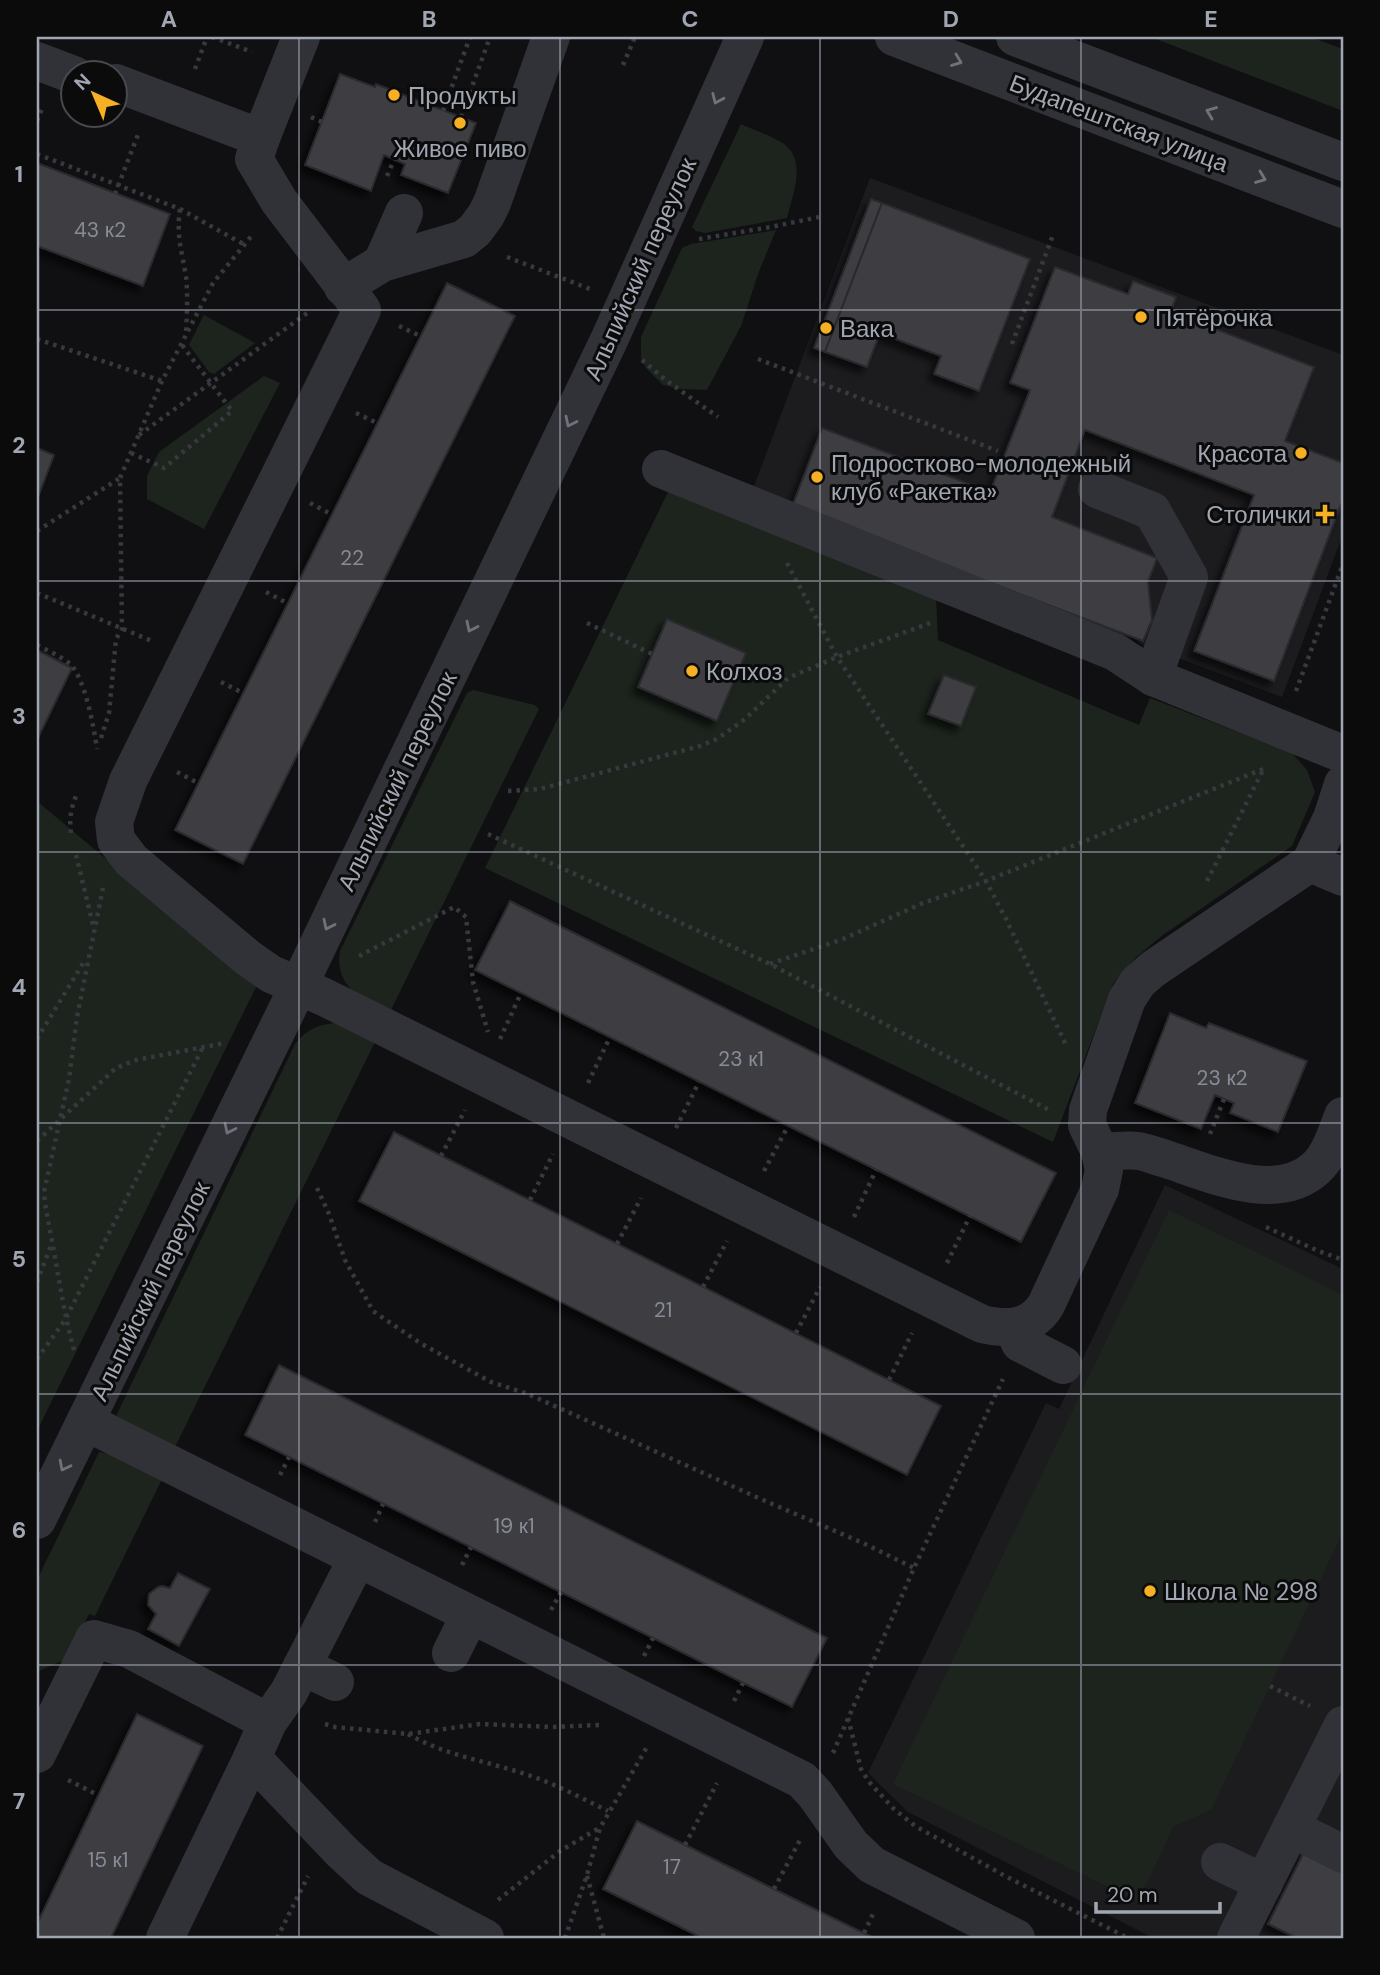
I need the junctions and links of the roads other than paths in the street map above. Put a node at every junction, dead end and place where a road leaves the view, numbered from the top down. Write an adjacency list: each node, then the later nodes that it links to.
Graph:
1 (301, 37): 10 (street)
2 (551, 37): 13 (street)
3 (745, 37): 21 (street, Альпийский переулок, one-way to 21)
4 (894, 37): 11 (street, Будапештская улица, one-way to 11)
5 (1015, 37): 9 (street, Будапештская улица, one-way to 5)
6 (37, 61): 7 (street)
7 (60, 70)
8 (130, 88): 10 (street)
9 (1343, 162)
10 (257, 166): 14 (street)
11 (1343, 209)
12 (404, 213): 13 (street)
13 (382, 263): 14 (street)
14 (343, 287): 21 (street)
15 (661, 470): 17 (street)
16 (1097, 489): 17 (street)
17 (1153, 677): 18 (street)
18 (1343, 754)
19 (1343, 784): 20 (street)
20 (1327, 870): 23 (street)
21 (299, 985): 24 (street); 26 (street, Альпийский переулок, one-way to 26)
22 (1343, 1116): 23 (street)
23 (1094, 1139): 24 (street)
24 (1016, 1335): 25 (street)
25 (1063, 1365)
26 (86, 1422): 27 (street, Альпийский переулок, one-way to 27); 28 (street)
27 (37, 1520)
28 (357, 1559): 29 (street); 31 (street)
29 (470, 1615): 30 (street); 41 (street)
30 (451, 1653)
31 (274, 1714): 33 (street); 34 (street)
32 (1343, 1725): 35 (street)
33 (37, 1754)
34 (252, 1758): 39 (street); 40 (street)
35 (1291, 1829): 36 (street); 38 (street)
36 (1343, 1854)
37 (1220, 1862): 38 (street)
38 (1264, 1883): 42 (street)
39 (474, 1933)
40 (165, 1938)
41 (1016, 1938)
42 (1236, 1938)

